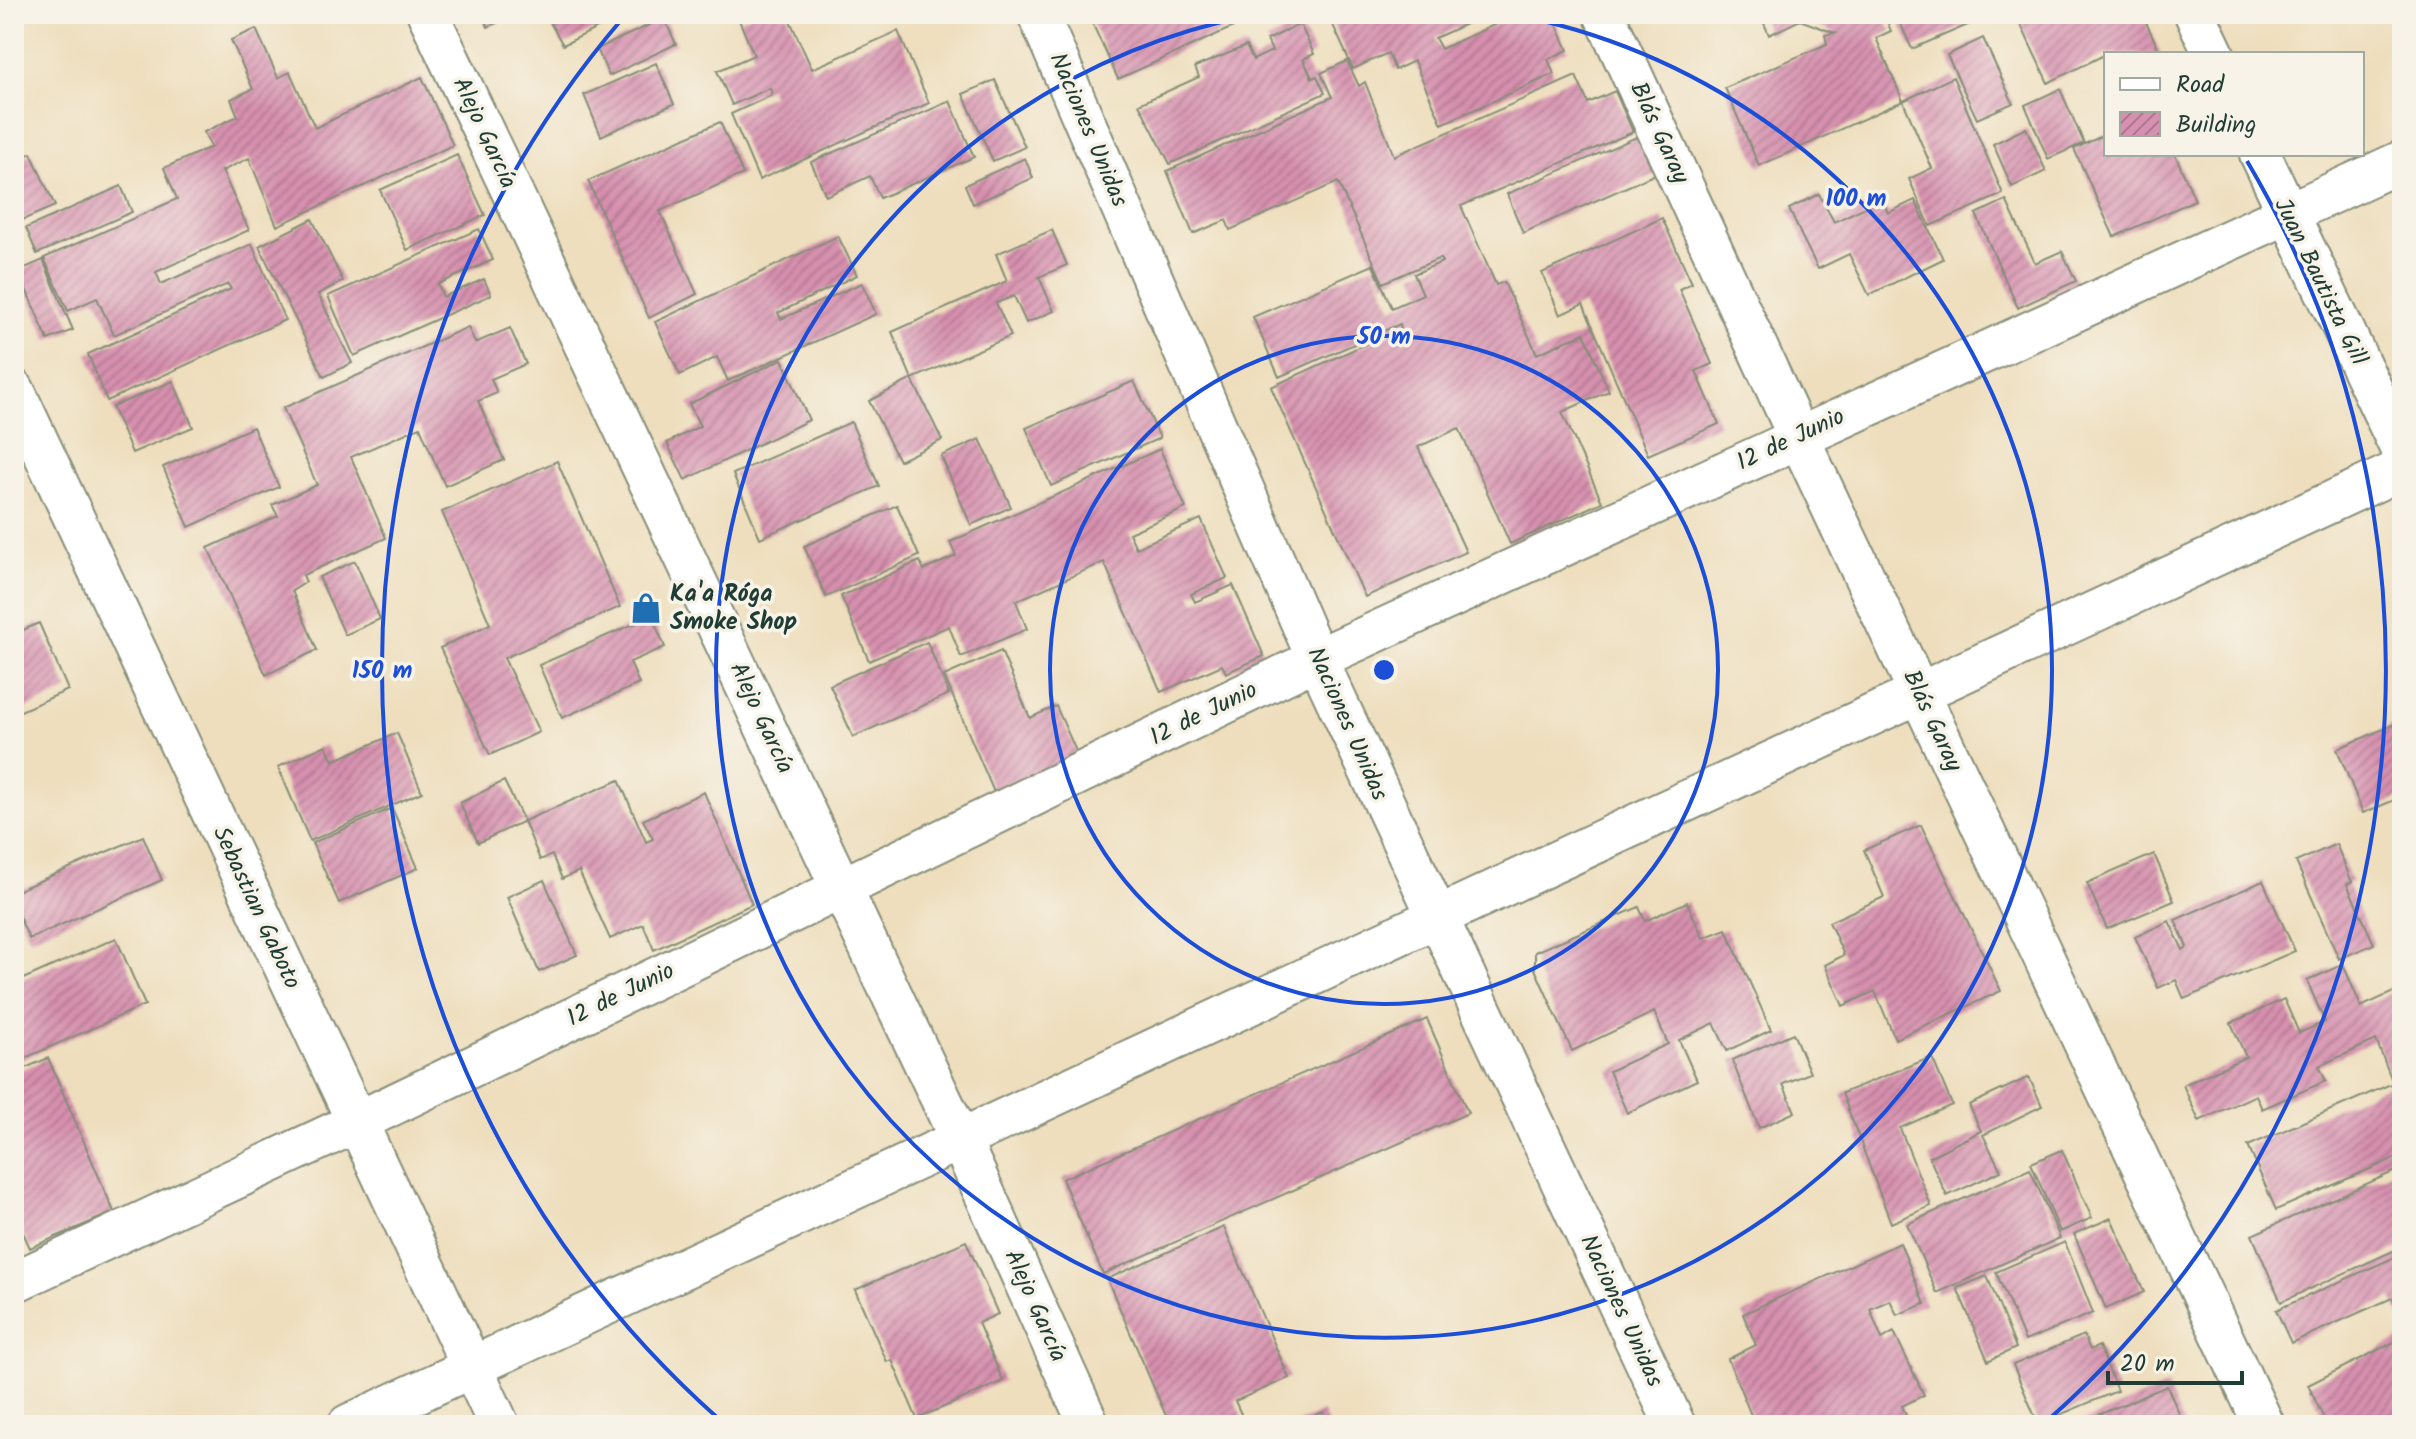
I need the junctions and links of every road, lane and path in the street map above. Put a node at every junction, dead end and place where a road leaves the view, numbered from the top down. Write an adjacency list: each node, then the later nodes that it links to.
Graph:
1 (428, 14): 15 (street, Alejo García)
2 (1038, 14): 13 (street, Naciones Unidas)
3 (1604, 14): 10 (street, Blás Garay)
4 (2195, 14): 5 (street)
5 (2213, 52)
6 (2261, 156): 8 (street, Juan Bautista Gill)
7 (2402, 161): 8 (street, 12 de Junio)
8 (2288, 215): 10 (street, 12 de Junio); 11 (street, Juan Bautista Gill)
9 (14, 390): 17 (street, Sebastian Gaboto)
10 (1798, 436): 13 (street, 12 de Junio); 14 (street, Blás Garay)
11 (2402, 452)
12 (2402, 469): 14 (street)
13 (1317, 659): 15 (street, 12 de Junio); 16 (street, Naciones Unidas)
14 (1920, 695): 16 (street); 25 (street, Blás Garay)
15 (842, 889): 17 (street, 12 de Junio); 18 (street, Alejo García)
16 (1436, 920): 18 (street); 24 (street, Naciones Unidas)
17 (357, 1122): 19 (street, 12 de Junio); 20 (street, Sebastian Gaboto)
18 (959, 1137): 20 (street); 23 (street, Alejo García)
19 (14, 1282)
20 (472, 1366): 21 (street); 22 (street, Sebastian Gaboto)
21 (348, 1425)
22 (499, 1425)
23 (1089, 1425)
24 (1675, 1425)
25 (2264, 1425)

